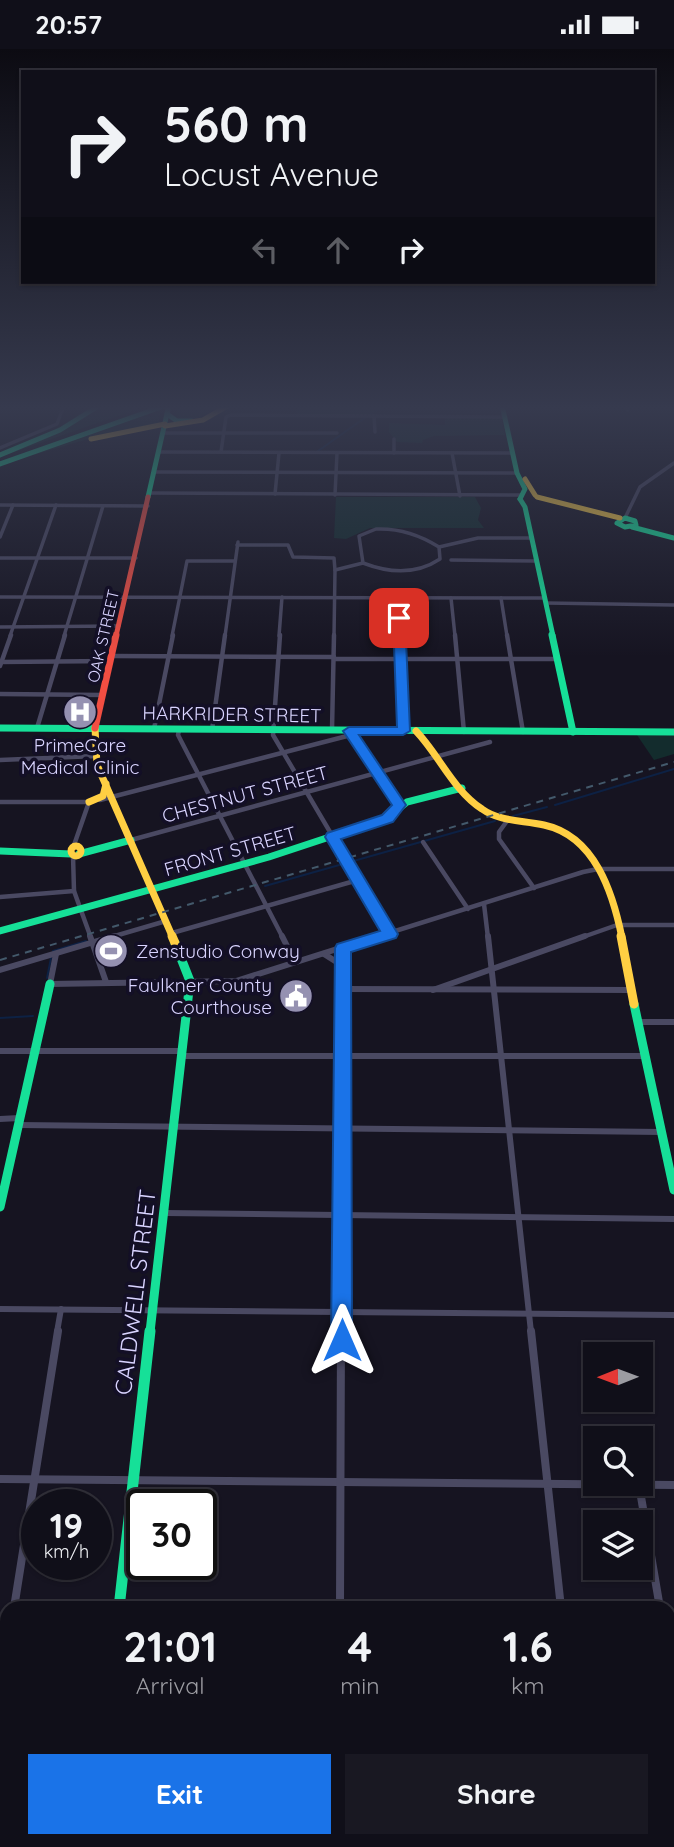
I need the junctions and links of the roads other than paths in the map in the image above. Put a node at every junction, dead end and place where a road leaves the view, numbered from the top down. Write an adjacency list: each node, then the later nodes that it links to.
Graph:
1 (152, 489): 9 (main road, OAK STREET)
2 (275, 489): 10 (street)
3 (335, 489): 11 (street)
4 (459, 489): 12 (street)
5 (525, 489): 13 (main road)
6 (529, 489): 13 (main road)
7 (532, 489): 14 (main road)
8 (639, 489): 20 (street)
9 (151, 493): 10 (street); 19 (main road, OAK STREET)
10 (275, 494): 11 (street)
11 (335, 495): 12 (street)
12 (460, 496): 13 (street)
13 (527, 499): 14 (main road); 20 (main road); 23 (main road)
14 (552, 501): 20 (main road)
15 (0, 505): 16 (street)
16 (13, 505): 17 (street); 21 (street)
17 (56, 506): 18 (street); 26 (street)
18 (103, 506): 19 (street); 27 (street)
19 (148, 506): 28 (main road, OAK STREET)
20 (628, 520): 22 (main road)
21 (0, 537)
22 (674, 537)
23 (532, 538): 24 (street); 31 (main road)
24 (439, 547): 32 (street); 32 (street)
25 (0, 558): 26 (street)
26 (38, 558): 27 (street); 37 (street)
27 (87, 558): 28 (street); 41 (street)
28 (136, 558): 42 (main road, OAK STREET)
29 (235, 561): 33 (street); 34 (street); 35 (street)
30 (451, 561): 31 (street)
31 (537, 561): 45 (main road)
32 (363, 563): 33 (street)
33 (335, 570): 39 (street)
34 (180, 596): 35 (street); 42 (street); 51 (street)
35 (230, 596): 38 (street); 52 (street)
36 (0, 597): 37 (street)
37 (24, 597): 41 (street); 48 (street)
38 (282, 597): 39 (street); 53 (street)
39 (335, 597): 40 (street); 54 (street)
40 (398, 597): 43 (street); 56 (street)
41 (76, 598): 42 (street); 49 (street)
42 (126, 598): 50 (main road, OAK STREET)
43 (451, 598): 44 (street); 58 (street)
44 (501, 598): 45 (street); 59 (street)
45 (545, 601): 46 (street); 57 (main road)
46 (674, 605)
47 (0, 627): 48 (street)
48 (13, 627): 49 (street); 61 (street)
49 (66, 627): 50 (street); 60 (street)
50 (120, 627): 55 (main road, OAK STREET)
51 (167, 656): 52 (street); 55 (street); 68 (street)
52 (222, 657): 53 (street); 70 (street)
53 (278, 657): 54 (street); 71 (street)
54 (334, 658): 56 (street); 72 (street)
55 (112, 659): 60 (street); 64 (main road, OAK STREET)
56 (401, 659): 58 (street); 73 (street)
57 (557, 659): 59 (street); 78 (main road)
58 (458, 660): 59 (street); 76 (street)
59 (512, 660): 77 (street)
60 (57, 661): 61 (street); 63 (street)
61 (1, 663)
62 (0, 694): 63 (street)
63 (47, 695): 64 (street); 66 (street)
64 (103, 695): 67 (main road, OAK STREET)
65 (0, 728): 66 (main road, HARKRIDER STREET)
66 (37, 728): 67 (main road, HARKRIDER STREET)
67 (95, 728): 68 (main road, HARKRIDER STREET); 84 (main road, OAK STREET)
68 (153, 729): 69 (main road, HARKRIDER STREET)
69 (178, 730): 70 (main road, HARKRIDER STREET); 87 (street)
70 (212, 730): 71 (main road, HARKRIDER STREET)
71 (272, 730): 72 (main road, HARKRIDER STREET); 83 (street)
72 (332, 731): 80 (main road, HARKRIDER STREET)
73 (403, 731): 74 (main road, HARKRIDER STREET); 80 (main road, HARKRIDER STREET)
74 (416, 731): 75 (main road, HARKRIDER STREET); 81 (main road)
75 (433, 731): 76 (main road, HARKRIDER STREET); 81 (main road)
76 (464, 732): 77 (main road, HARKRIDER STREET)
77 (523, 732): 78 (main road, HARKRIDER STREET)
78 (573, 732): 79 (main road, HARKRIDER STREET)
79 (674, 732)
80 (350, 733): 83 (street); 88 (street)
81 (424, 739): 85 (main road)
82 (490, 742): 85 (street, CHESTNUT STREET)
83 (283, 753): 87 (street); 91 (street)
84 (96, 756): 86 (street); 89 (main road, OAK STREET)
85 (439, 757): 88 (street, CHESTNUT STREET); 90 (main road)
86 (0, 760)
87 (198, 774): 92 (street); 96 (street)
88 (377, 774): 91 (street, CHESTNUT STREET); 95 (street)
89 (106, 784): 92 (main road, OAK STREET); 94 (main road)
90 (462, 788): 95 (main road, FRONT STREET); 97 (main road)
91 (306, 794): 96 (street, CHESTNUT STREET); 98 (street)
92 (113, 797): 94 (street); 99 (main road, OAK STREET)
93 (0, 802): 94 (street)
94 (89, 802): 102 (street)
95 (399, 805): 98 (main road, FRONT STREET)
96 (221, 817): 99 (street, CHESTNUT STREET); 104 (street)
97 (507, 821): 105 (main road); 108 (street)
98 (332, 837): 103 (street); 104 (main road, FRONT STREET)
99 (131, 840): 102 (main road, CHESTNUT STREET); 109 (main road, OAK STREET)
100 (423, 842): 115 (street)
101 (0, 851): 102 (main road, CHESTNUT STREET)
102 (76, 851): 110 (street)
103 (347, 862): 107 (street)
104 (245, 864): 109 (main road, FRONT STREET); 113 (street)
105 (598, 869): 106 (street); 108 (street); 117 (main road)
106 (674, 869)
107 (358, 880): 113 (street); 121 (street)
108 (534, 888): 112 (street)
109 (153, 889): 114 (main road, FRONT STREET); 116 (main road, OAK STREET)
110 (74, 891): 111 (street); 114 (street)
111 (0, 897)
112 (484, 904): 115 (street); 128 (street)
113 (268, 906): 120 (street); 126 (street)
114 (80, 908): 119 (main road, FRONT STREET); 122 (street)
115 (468, 909): 121 (street)
116 (166, 921): 120 (main road, OAK STREET); 122 (street)
117 (617, 925): 118 (street); 128 (street); 134 (main road)
118 (674, 925)
119 (0, 931)
120 (172, 933): 130 (main road, OAK STREET)
121 (390, 934): 123 (street)
122 (92, 942): 124 (street); 131 (street)
123 (343, 948): 125 (street); 127 (street)
124 (56, 954): 129 (street); 132 (street)
125 (324, 954): 126 (street); 127 (street)
126 (295, 962): 130 (street)
127 (343, 966): 133 (street)
128 (492, 967): 135 (street); 136 (street)
129 (0, 970)
130 (190, 981): 131 (street); 141 (main road, CALDWELL STREET)
131 (106, 982): 132 (street)
132 (50, 984): 140 (main road)
133 (342, 989): 135 (street); 142 (street)
134 (631, 990): 136 (street); 137 (main road)
135 (431, 991): 136 (street)
136 (495, 991): 143 (street)
137 (639, 1022): 138 (street); 144 (main road)
138 (674, 1022)
139 (0, 1051): 140 (street)
140 (35, 1051): 141 (street); 146 (main road)
141 (181, 1054): 142 (street); 147 (main road, CALDWELL STREET)
142 (342, 1056): 143 (street); 148 (street)
143 (501, 1056): 144 (street); 149 (street)
144 (646, 1056): 150 (main road)
145 (0, 1119): 146 (street)
146 (18, 1122): 147 (street); 153 (main road)
147 (174, 1125): 148 (street); 154 (main road, CALDWELL STREET)
148 (342, 1129): 149 (street); 155 (street)
149 (509, 1130): 150 (street); 156 (street)
150 (662, 1132): 151 (main road)
151 (671, 1159): 152 (main road)
152 (674, 1190)
153 (0, 1207)
154 (164, 1213): 155 (street); 160 (main road, CALDWELL STREET)
155 (342, 1216): 156 (street); 161 (street)
156 (519, 1217): 157 (street); 162 (street)
157 (674, 1219)
158 (61, 1308): 159 (street); 160 (street); 165 (street)
159 (0, 1309)
160 (152, 1310): 161 (street); 166 (main road, CALDWELL STREET)
161 (342, 1312): 162 (street); 167 (street)
162 (530, 1313): 163 (street); 168 (street)
163 (674, 1315)
164 (0, 1479): 165 (street)
165 (36, 1480): 166 (street); 173 (street)
166 (133, 1481): 167 (street); 174 (main road, CALDWELL STREET)
167 (341, 1482): 168 (street); 175 (street)
168 (547, 1485): 169 (street); 176 (street)
169 (583, 1485)
170 (653, 1485): 171 (street)
171 (674, 1485)
172 (641, 1496): 177 (street)
173 (15, 1601)
174 (120, 1601)
175 (340, 1601)
176 (560, 1601)
177 (659, 1601)

